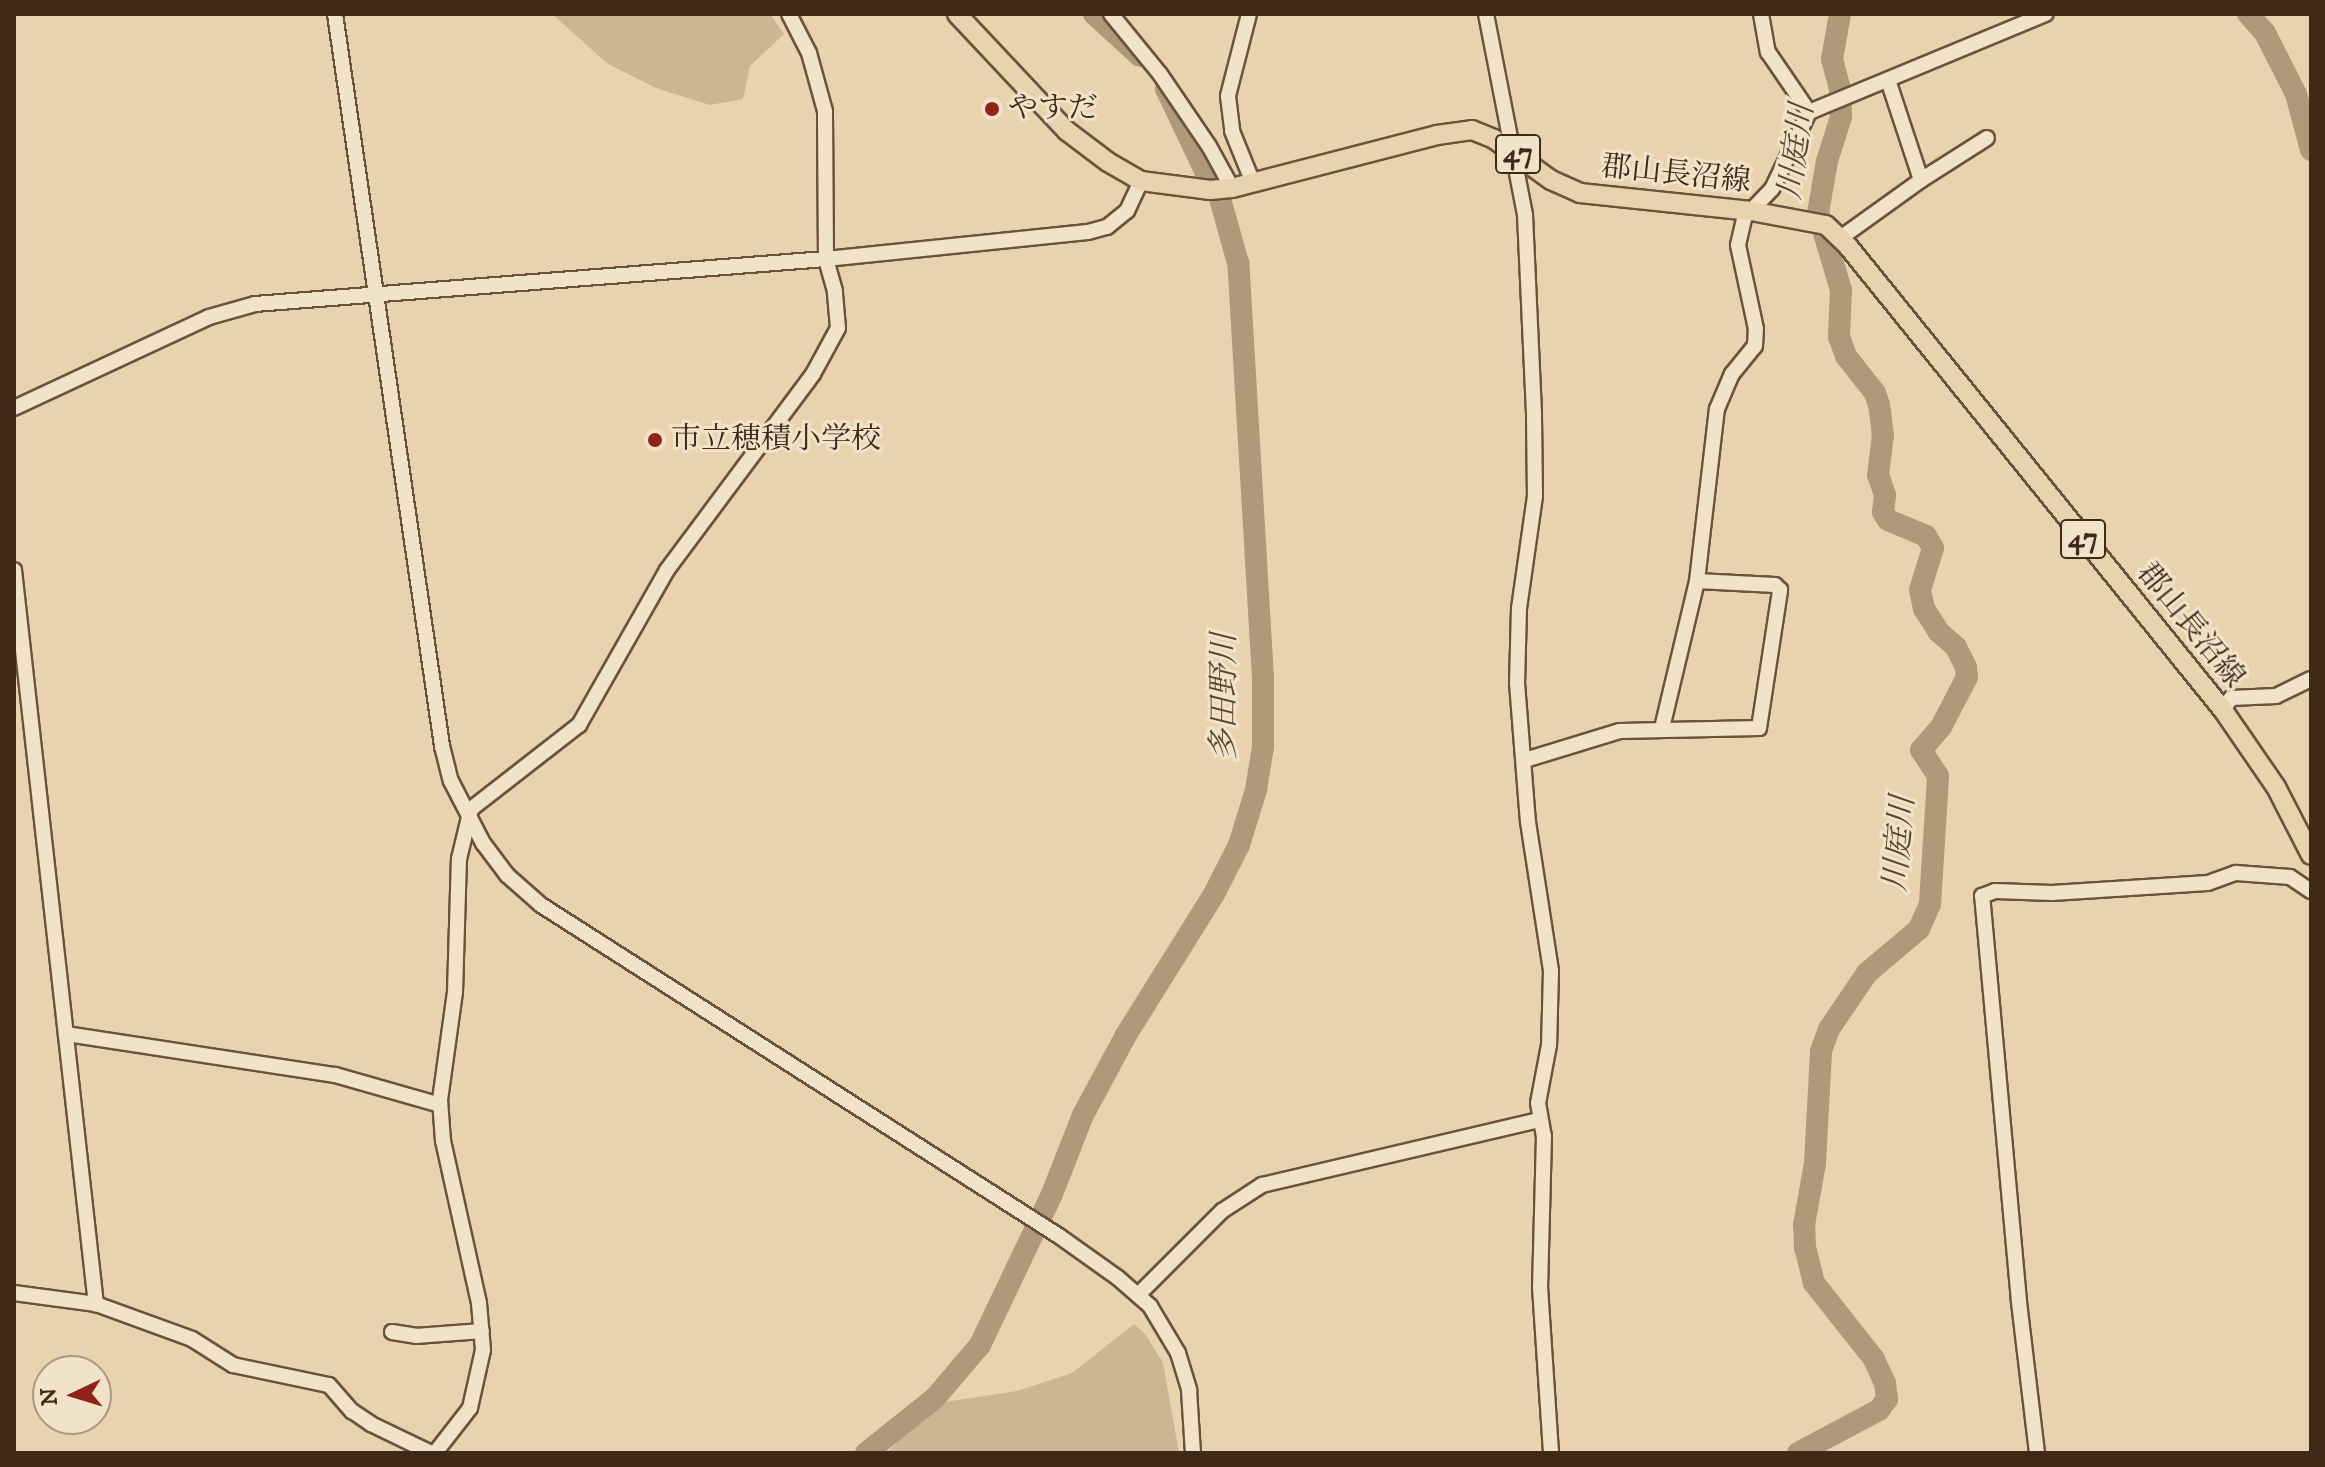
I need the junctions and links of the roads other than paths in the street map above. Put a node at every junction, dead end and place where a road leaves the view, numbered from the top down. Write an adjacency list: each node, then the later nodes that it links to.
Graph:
1 (335, 14): 20 (street)
2 (789, 14): 19 (street)
3 (957, 14): 14 (main road, 郡山長沼線 / 47)
4 (1111, 14): 16 (street)
5 (1249, 14): 15 (street)
6 (1486, 14): 12 (street)
7 (1761, 14): 10 (street)
8 (2046, 14): 9 (street)
9 (1888, 80): 10 (street); 13 (street)
10 (1815, 110): 17 (street)
11 (1987, 138): 13 (street)
12 (1514, 151): 15 (main road, 郡山長沼線 / 47); 17 (main road, 郡山長沼線 / 47); 27 (street)
13 (1921, 180): 18 (street)
14 (1141, 181): 16 (main road, 郡山長沼線 / 47); 19 (street)
15 (1253, 183): 16 (main road, 郡山長沼線 / 47)
16 (1232, 188)
17 (1751, 211): 18 (main road, 郡山長沼線 / 47); 23 (street)
18 (1837, 238): 25 (main road, 郡山長沼線 / 47)
19 (826, 259): 20 (street); 28 (street)
20 (375, 294): 21 (street); 28 (street)
21 (14, 408)
22 (14, 570): 31 (street)
23 (1697, 581): 26 (street); 26 (street)
24 (2311, 679): 25 (street)
25 (2223, 710): 29 (main road, 郡山長沼線 / 47)
26 (1662, 728): 27 (street)
27 (1525, 760): 33 (street)
28 (469, 818): 32 (street); 35 (street)
29 (2311, 855)
30 (2311, 891): 42 (street)
31 (66, 1034): 32 (street); 36 (street)
32 (440, 1105): 37 (street)
33 (1540, 1120): 35 (street); 41 (street)
34 (14, 1293): 36 (street)
35 (1138, 1295): 40 (street)
36 (96, 1304): 39 (street)
37 (482, 1331): 38 (street); 39 (street)
38 (392, 1332)
39 (433, 1453)
40 (1193, 1453)
41 (1551, 1453)
42 (2037, 1453)

